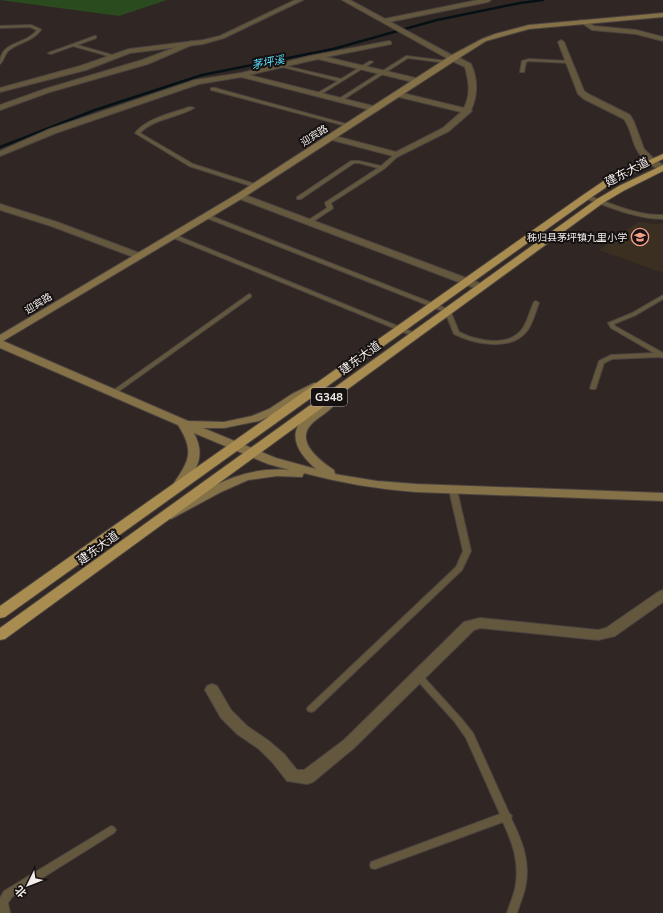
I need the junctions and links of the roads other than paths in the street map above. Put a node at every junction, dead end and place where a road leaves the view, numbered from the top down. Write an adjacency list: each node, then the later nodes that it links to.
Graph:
1 (300, 0): 11 (street)
2 (344, 0): 6 (street)
3 (488, 0): 6 (street)
4 (663, 15): 5 (main road, 迎宾路)
5 (582, 22): 9 (street); 19 (main road, 迎宾路)
6 (387, 23): 19 (street)
7 (0, 27): 15 (lane)
8 (95, 37): 13 (lane)
9 (663, 39)
10 (561, 42): 21 (street)
11 (192, 43): 17 (street); 35 (street)
12 (389, 43): 18 (street)
13 (73, 45): 16 (lane); 17 (lane)
14 (1, 48): 15 (lane)
15 (9, 48): 22 (lane)
16 (50, 53)
17 (111, 56): 31 (street)
18 (317, 57): 23 (street); 24 (street)
19 (450, 60): 26 (lane); 29 (main road, 迎宾路); 38 (street)
20 (372, 62): 24 (lane)
21 (569, 62): 25 (lane); 44 (street)
22 (0, 63)
23 (281, 66): 27 (street); 28 (lane)
24 (362, 68): 26 (street); 28 (lane)
25 (522, 71)
26 (382, 73): 29 (street); 34 (lane)
27 (241, 75): 33 (street); 41 (street)
28 (341, 80): 33 (lane)
29 (417, 81): 32 (main road, 迎宾路)
30 (213, 89): 39 (lane)
31 (0, 90)
32 (398, 94): 37 (main road, 迎宾路); 38 (street)
33 (318, 95): 34 (street)
34 (339, 100): 37 (street)
35 (0, 108)
36 (192, 108): 47 (lane)
37 (374, 109): 39 (main road, 迎宾路)
38 (468, 111): 42 (street)
39 (348, 126): 40 (main road, 迎宾路)
40 (331, 137): 42 (street); 47 (main road, 迎宾路)
41 (0, 154)
42 (397, 155): 45 (lane)
43 (663, 156): 44 (highway, 建东大道 / G348)
44 (650, 162): 46 (street); 49 (highway, 建东大道 / G348)
45 (382, 168): 50 (lane); 55 (lane)
46 (663, 168): 51 (highway, 建东大道 / G348)
47 (256, 186): 48 (main road, 迎宾路)
48 (240, 196): 53 (main road, 迎宾路); 55 (street)
49 (586, 197): 51 (lane); 58 (highway, 建东大道 / G348)
50 (299, 198)
51 (600, 201): 54 (lane); 59 (highway, 建东大道 / G348)
52 (2, 210): 57 (street)
53 (206, 216): 56 (main road, 迎宾路); 63 (lane)
54 (663, 217)
55 (309, 222): 58 (street)
56 (173, 236): 57 (main road, 迎宾路); 65 (lane)
57 (139, 256): 67 (main road, 迎宾路)
58 (466, 282): 59 (street); 63 (highway, 建东大道 / G348)
59 (481, 287): 64 (highway, 建东大道 / G348)
60 (249, 296): 73 (lane)
61 (663, 297): 69 (lane)
62 (536, 303): 64 (lane)
63 (434, 305): 64 (lane); 65 (highway, 建东大道 / G348)
64 (448, 311): 66 (highway, 建东大道 / G348)
65 (400, 329): 66 (lane); 70 (highway, 建东大道 / G348)
66 (415, 335): 71 (highway, 建东大道 / G348)
67 (0, 339)
68 (0, 344): 73 (main road)
69 (661, 355): 72 (lane)
70 (328, 380): 74 (main road); 75 (highway, 建东大道 / G348)
71 (344, 386): 76 (highway, 建东大道 / G348); 77 (main road)
72 (593, 388)
73 (113, 393): 74 (main road)
74 (181, 422): 75 (main road); 78 (main road)
75 (235, 446): 76 (main road); 78 (highway, 建东大道 / G348)
76 (252, 453): 77 (main road); 81 (highway, 建东大道 / G348)
77 (340, 478): 79 (main road); 81 (main road)
78 (177, 487): 83 (highway, 建东大道 / G348)
79 (453, 490): 80 (main road); 87 (lane)
80 (663, 497)
81 (151, 526): 84 (highway, 建东大道 / G348)
82 (663, 595): 85 (street)
83 (0, 613)
84 (0, 635)
85 (418, 676): 86 (street); 88 (lane)
86 (212, 690)
87 (311, 710)
88 (507, 816): 90 (lane); 92 (lane)
89 (111, 830): 91 (lane)
90 (375, 865)
91 (5, 913)
92 (512, 913)

